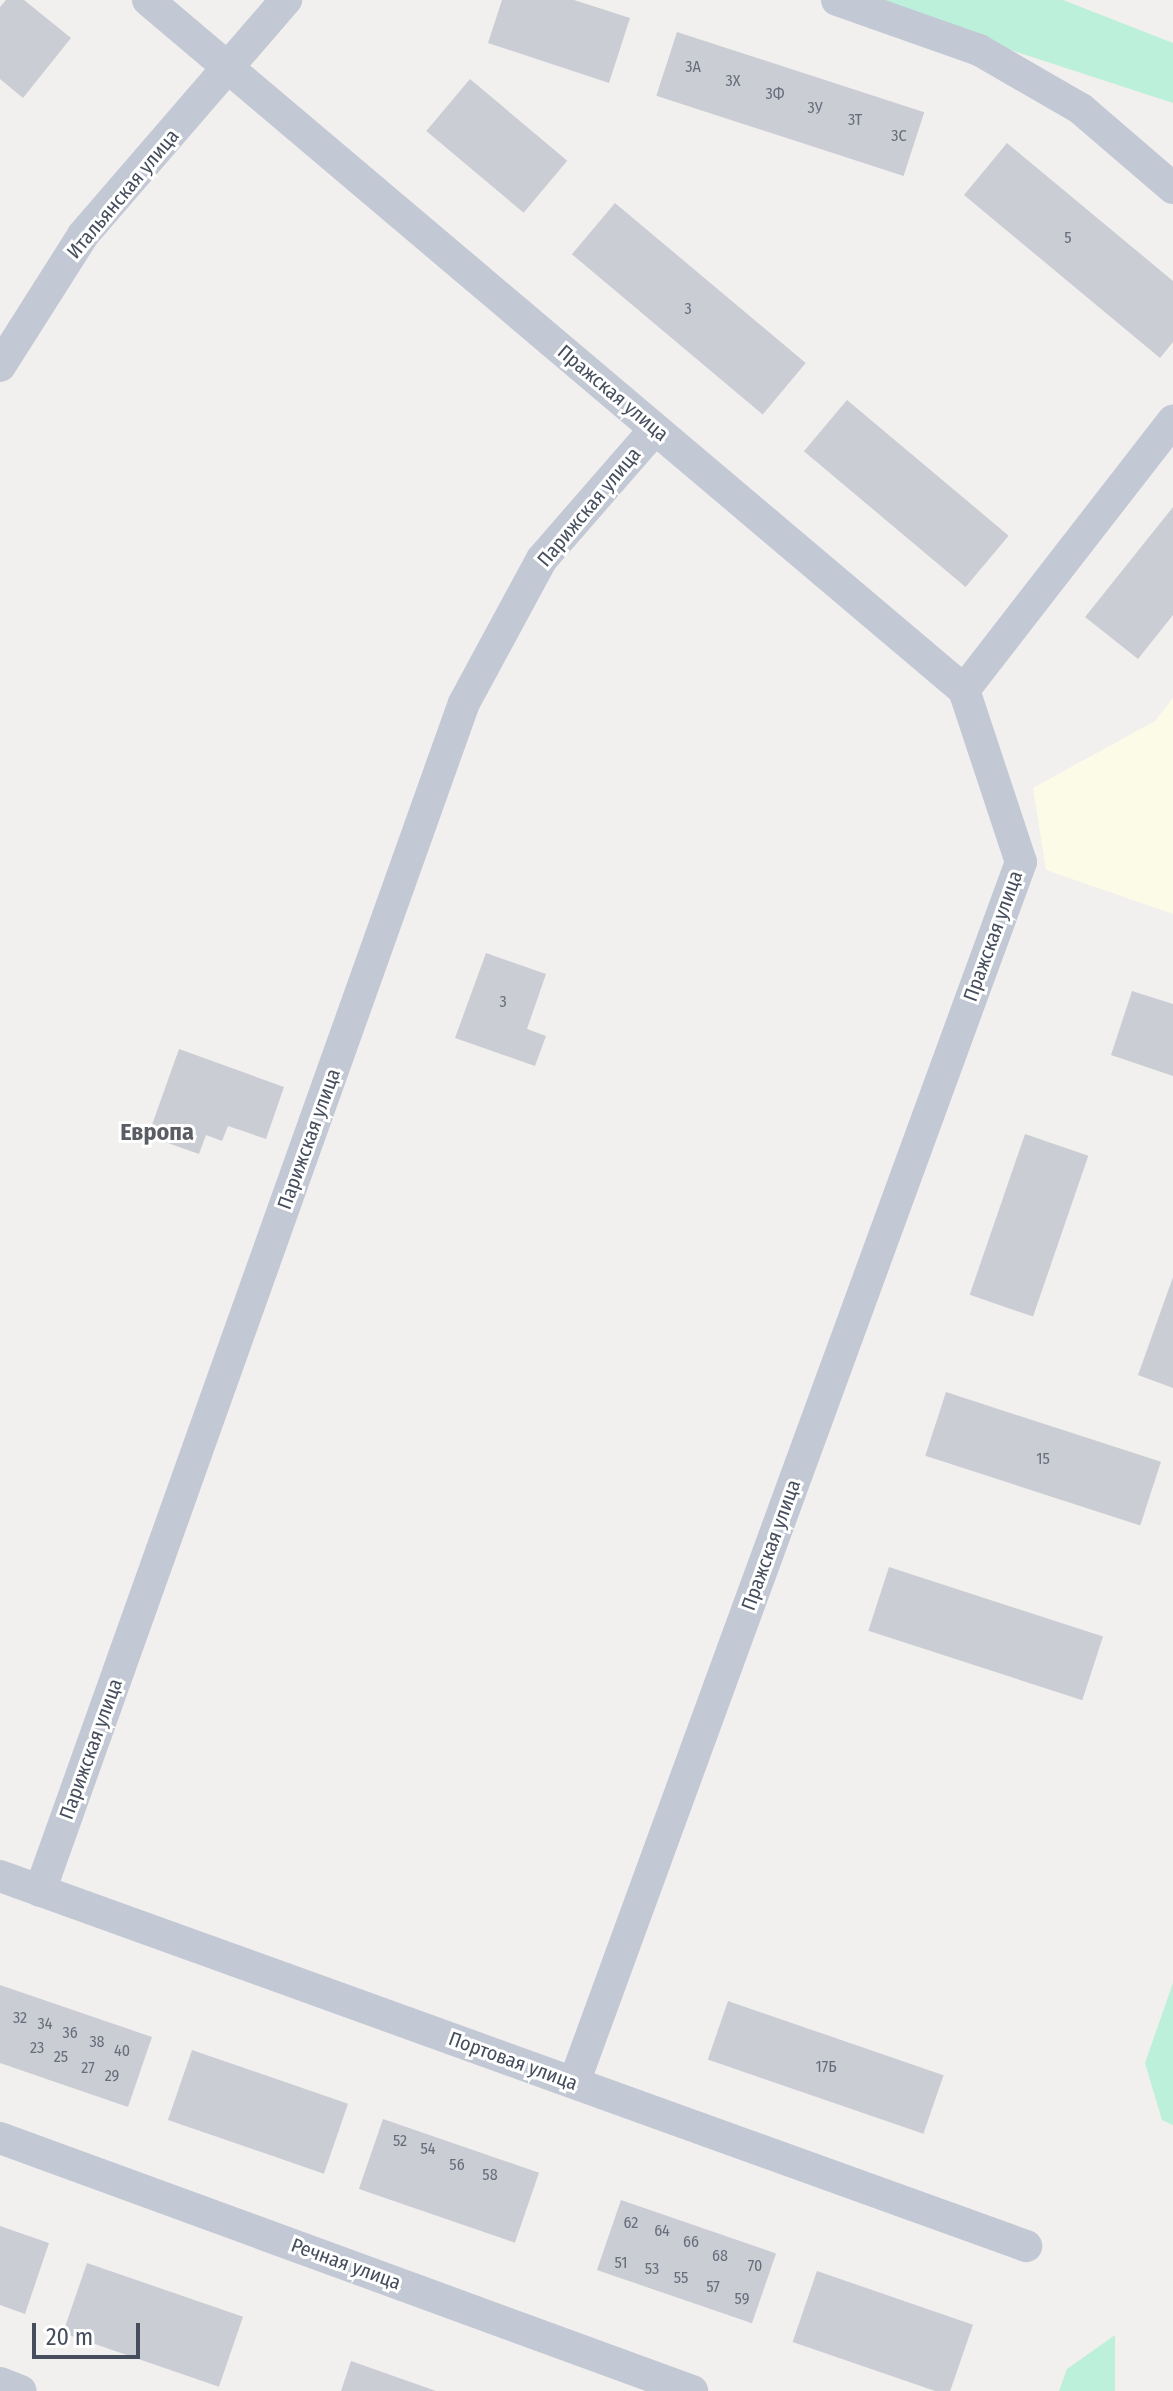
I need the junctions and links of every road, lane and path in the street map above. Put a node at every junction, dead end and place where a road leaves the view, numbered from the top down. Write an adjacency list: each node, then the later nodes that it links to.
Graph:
1 (148, 0): 4 (street, Пражская улица)
2 (286, 0): 4 (street)
3 (837, 0): 5 (street)
4 (230, 69): 6 (street, Итальянская улица); 8 (street, Пражская улица)
5 (1173, 188)
6 (0, 366)
7 (1173, 421): 9 (street)
8 (655, 429): 9 (street, Пражская улица); 11 (street, Парижская улица)
9 (964, 690): 12 (street, Пражская улица)
10 (0, 1876): 11 (street, Портовая улица)
11 (40, 1891): 12 (street, Портовая улица)
12 (574, 2083): 14 (street, Портовая улица)
13 (0, 2138): 17 (street, Речная улица)
14 (1026, 2246)
15 (0, 2383): 16 (street)
16 (21, 2391)
17 (692, 2391)

